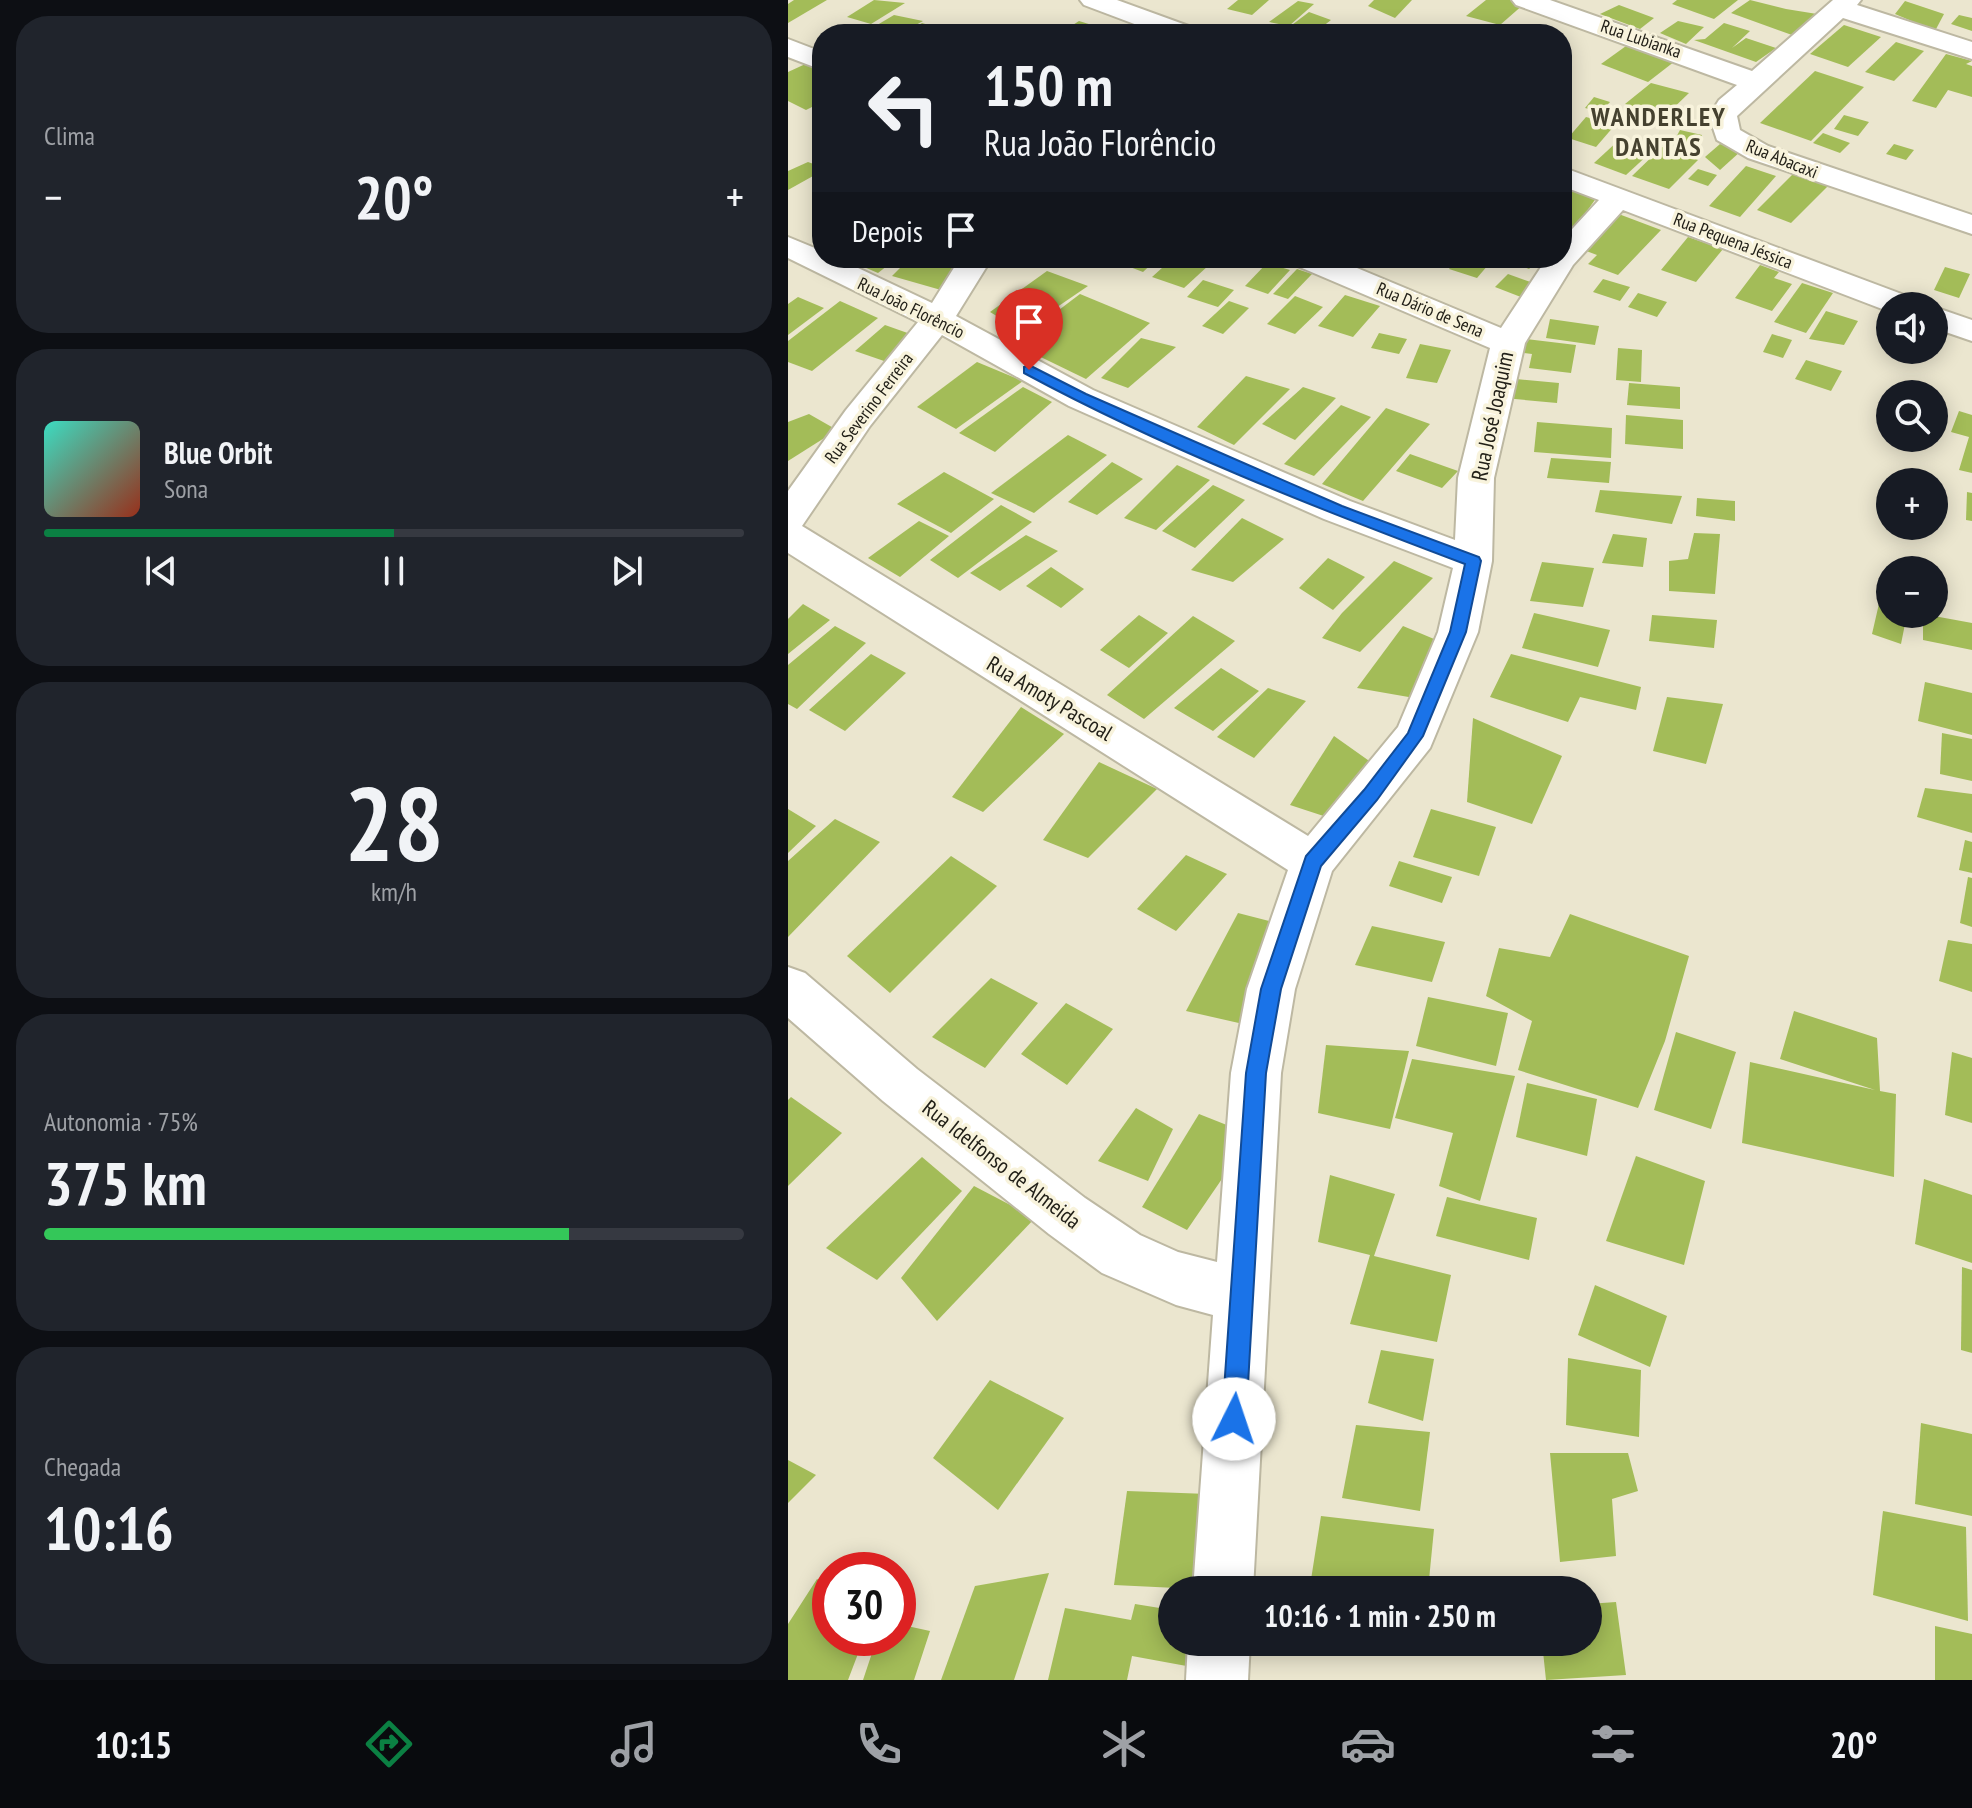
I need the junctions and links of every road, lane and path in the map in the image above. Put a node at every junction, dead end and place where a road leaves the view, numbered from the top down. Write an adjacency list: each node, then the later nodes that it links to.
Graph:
1 (1093, 0): 4 (street)
2 (1525, 0): 8 (street, Rua Lubianka)
3 (1843, 4): 6 (street); 8 (street, Rua Abacaxi)
4 (1139, 24)
5 (788, 47): 7 (street)
6 (1972, 51)
7 (812, 58)
8 (1755, 83): 11 (street, Rua Abacaxi)
9 (1572, 180): 10 (street, Rua Pequena Jéssica)
10 (1618, 197): 13 (street, Rua José Joaquim); 19 (street, Rua Pequena Jéssica)
11 (1972, 225)
12 (788, 246): 14 (street, Rua João Florêncio)
13 (1572, 248)
14 (812, 258)
15 (833, 268): 20 (street, Rua João Florêncio)
16 (970, 268): 20 (street, Rua Severino Ferreira)
17 (1330, 268): 23 (street, Rua Dário de Sena)
18 (1556, 268): 23 (street, Rua José Joaquim)
19 (1876, 295)
20 (938, 319): 24 (street, Rua Severino Ferreira); 26 (street, Rua João Florêncio)
21 (1948, 322): 22 (street)
22 (1972, 331)
23 (1508, 343): 26 (street, Rua José Joaquim)
24 (788, 518)
25 (788, 535): 27 (street, Rua Amoty Pascoal)
26 (1473, 561): 27 (street, Rua José Joaquim)
27 (1313, 862): 29 (street, Rua José Joaquim)
28 (788, 988): 29 (street, Rua Idelfonso de Almeida)
29 (1242, 1295): 30 (street, Rua José Joaquim)
30 (1224, 1576)
31 (1218, 1656): 32 (street)
32 (1217, 1680)

